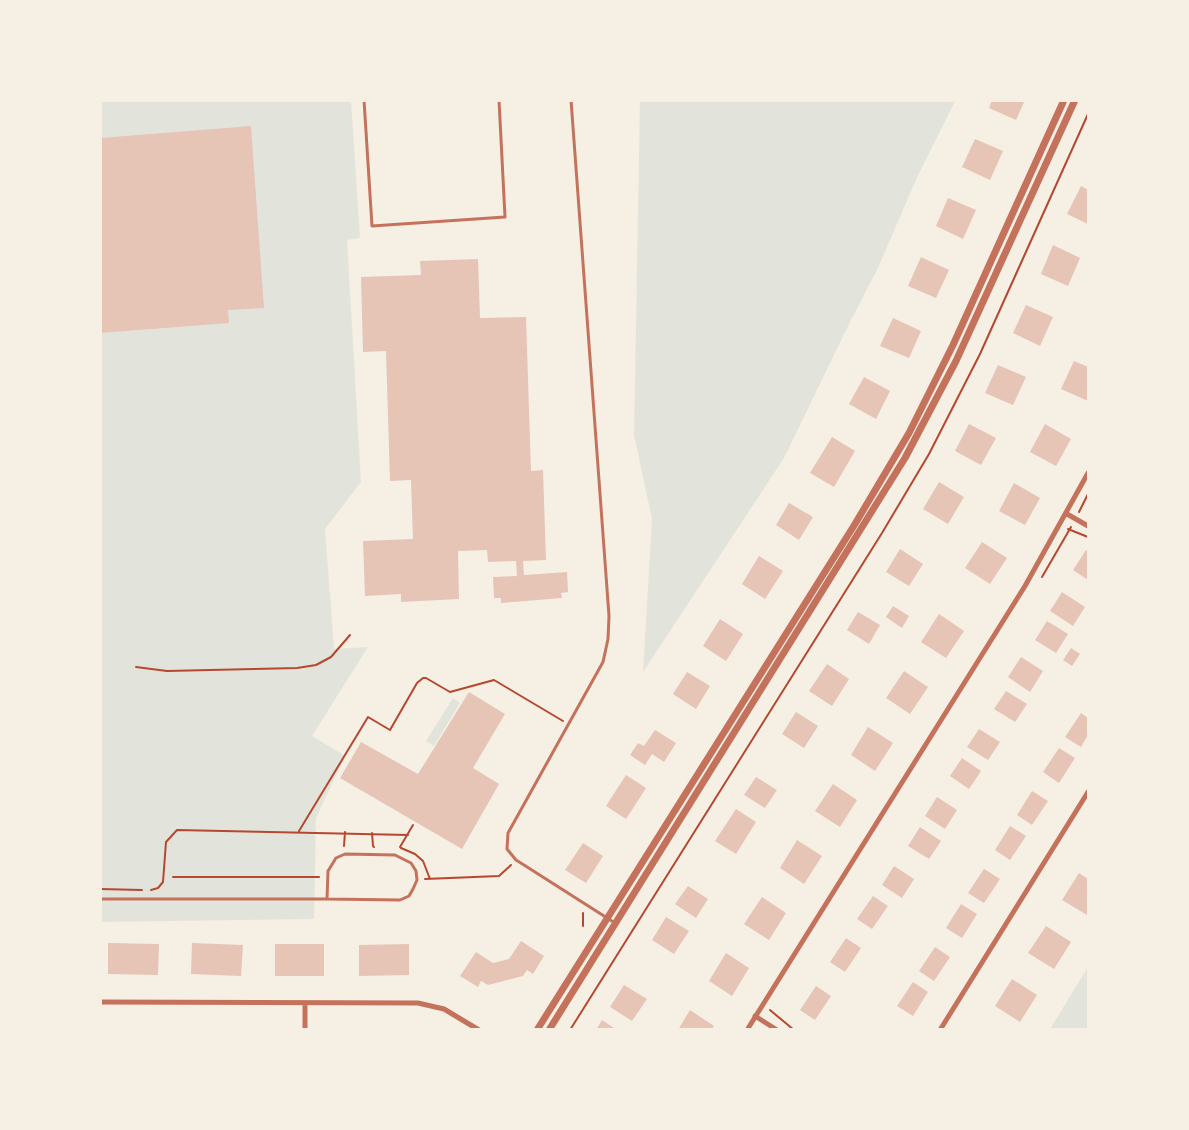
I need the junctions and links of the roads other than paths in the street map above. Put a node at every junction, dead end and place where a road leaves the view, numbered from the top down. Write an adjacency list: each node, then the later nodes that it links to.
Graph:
1 (364, 100): 2 (lane)
2 (499, 100)
3 (571, 100): 12 (lane)
4 (1064, 100): 12 (street)
5 (1075, 100): 13 (street)
6 (1089, 473): 7 (street)
7 (1067, 514): 8 (street); 16 (street)
8 (1089, 526)
9 (1089, 792): 23 (street)
10 (100, 899): 11 (lane)
11 (327, 900): 11 (lane)
12 (607, 918): 13 (lane); 19 (street)
13 (615, 923): 20 (street)
14 (100, 1002): 15 (street)
15 (306, 1003): 17 (street); 18 (street)
16 (755, 1016): 21 (street); 22 (street)
17 (305, 1029)
18 (479, 1029)
19 (537, 1029)
20 (549, 1029)
21 (747, 1029)
22 (777, 1029)
23 (940, 1029)

